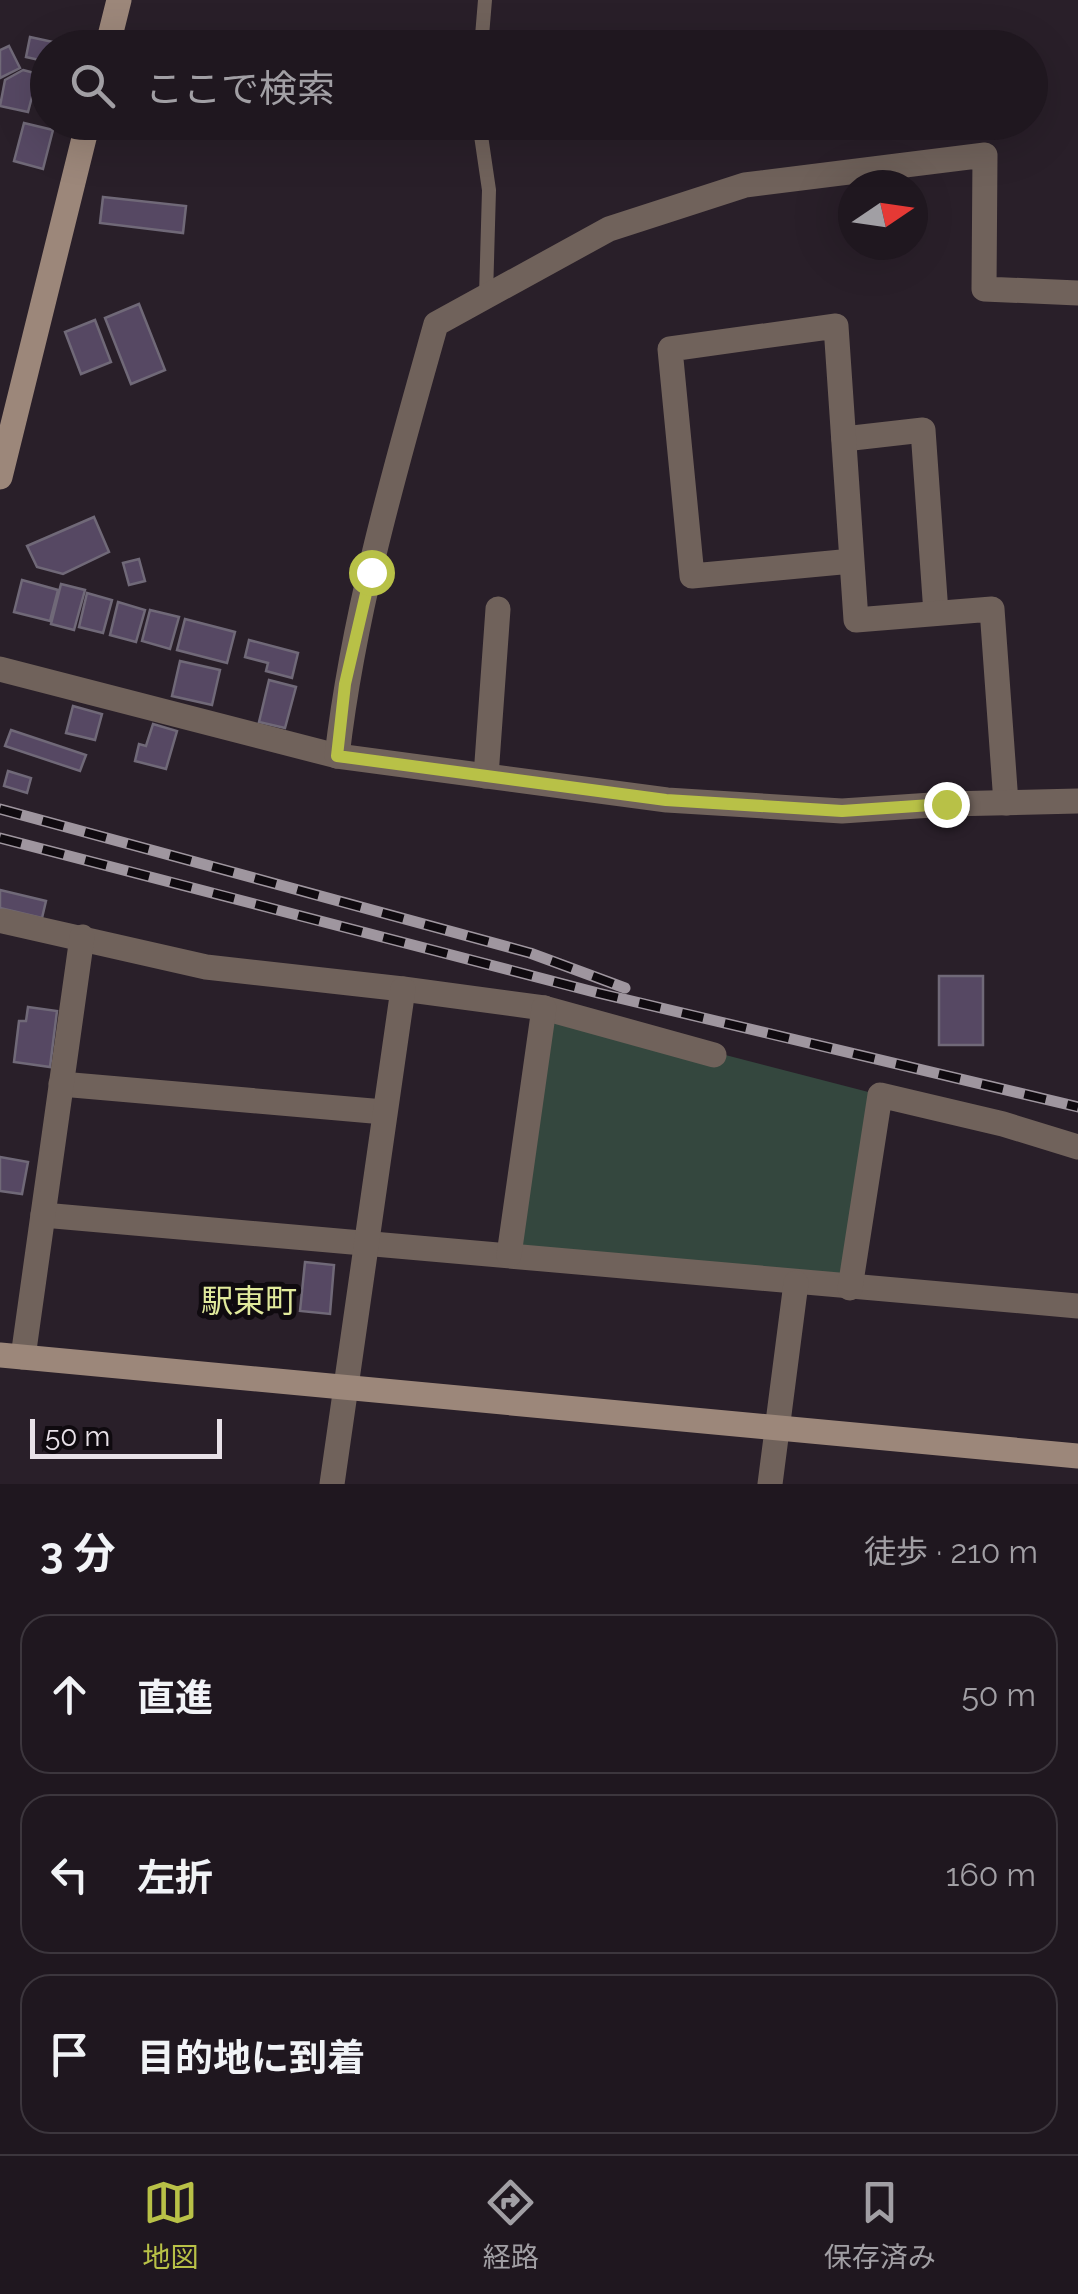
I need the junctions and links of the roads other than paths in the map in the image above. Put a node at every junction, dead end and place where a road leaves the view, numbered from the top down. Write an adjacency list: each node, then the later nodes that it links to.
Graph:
1 (119, 0): 3 (street)
2 (485, 0): 4 (lane)
3 (112, 30)
4 (482, 30)
5 (84, 140): 10 (street)
6 (482, 140): 8 (lane)
7 (1078, 293): 8 (street)
8 (486, 296): 15 (street)
9 (844, 440): 11 (street); 11 (street); 13 (street)
10 (0, 477)
11 (852, 560): 13 (street)
12 (498, 609): 16 (street)
13 (936, 613): 18 (street)
14 (0, 669): 15 (street)
15 (337, 756): 16 (street)
16 (486, 776): 18 (street)
17 (1078, 801): 18 (street)
18 (1006, 802)
19 (3, 922): 20 (street)
20 (82, 937): 21 (street); 24 (street)
21 (403, 989): 22 (street); 25 (street)
22 (544, 1008): 23 (street); 29 (street)
23 (714, 1054)
24 (61, 1084): 25 (street); 27 (street)
25 (384, 1112): 28 (street)
26 (1078, 1147): 31 (street)
27 (43, 1215): 28 (street); 33 (street)
28 (364, 1243): 29 (street); 34 (street)
29 (509, 1256): 30 (street)
30 (796, 1283): 31 (street); 35 (street)
31 (850, 1288): 32 (street)
32 (1078, 1306)
33 (12, 1356): 34 (street)
34 (347, 1388): 35 (street); 37 (street)
35 (779, 1427): 36 (street); 38 (street)
36 (1078, 1456)
37 (332, 1484)
38 (770, 1484)

